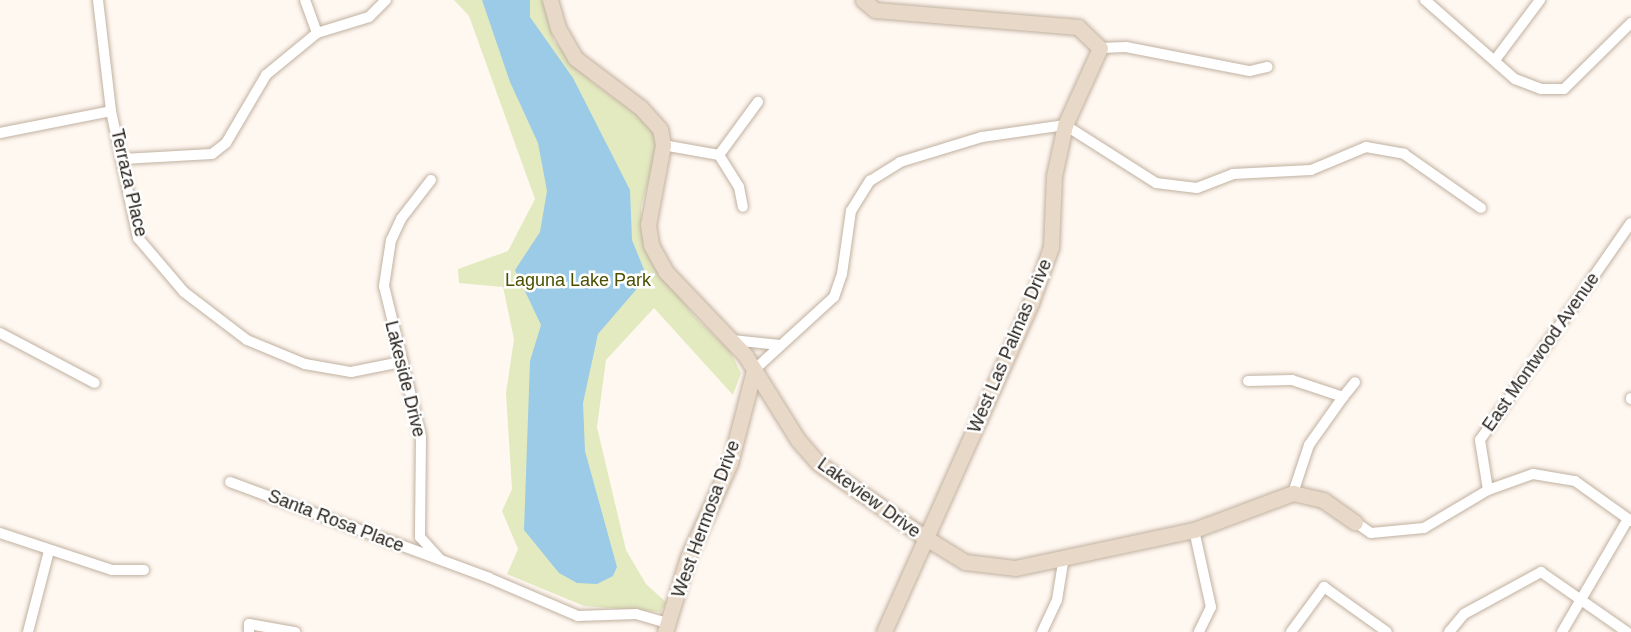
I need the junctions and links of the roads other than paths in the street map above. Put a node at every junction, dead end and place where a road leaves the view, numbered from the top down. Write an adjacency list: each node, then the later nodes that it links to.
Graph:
1 (98, 0): 15 (street, Terraza Place)
2 (305, 0): 10 (street)
3 (386, 0): 10 (street)
4 (550, 0): 18 (street)
5 (863, 0): 11 (street)
6 (1425, 0): 8 (street)
7 (1539, 0): 12 (street)
8 (1439, 4): 12 (street)
9 (1631, 23): 12 (street)
10 (317, 33): 20 (street)
11 (1100, 48): 13 (street); 16 (street, West Las Palmas Drive)
12 (1495, 60)
13 (1268, 67)
14 (758, 102): 19 (street)
15 (111, 111): 17 (street); 20 (street, Terraza Place)
16 (1065, 125): 23 (street); 27 (street); 41 (street, West Las Palmas Drive)
17 (0, 133)
18 (663, 146): 19 (street); 26 (street, Lakeview Drive)
19 (719, 155): 22 (street)
20 (123, 159): 28 (street, Terraza Place)
21 (431, 180): 28 (street, Lakeside Drive)
22 (743, 207)
23 (1480, 208)
24 (1631, 223): 35 (street, East Montwood Avenue)
25 (0, 333): 31 (street)
26 (732, 340): 27 (street); 29 (street, Lakeview Drive)
27 (780, 345): 29 (street)
28 (401, 362): 44 (street, Lakeside Drive)
29 (754, 370): 41 (street, Lakeview Drive); 48 (street, West Hermosa Drive)
30 (1248, 381): 33 (street)
31 (94, 382)
32 (1355, 382): 33 (street)
33 (1343, 397): 36 (street)
34 (230, 482): 44 (street, Santa Rosa Place)
35 (1488, 490): 37 (street); 38 (street)
36 (1293, 493): 38 (street); 39 (street, Lakeview Drive)
37 (1630, 520): 46 (street)
38 (1355, 522)
39 (1194, 531): 43 (street, Lakeview Drive); 53 (street)
40 (0, 532): 42 (street)
41 (926, 538): 43 (street, Lakeview Drive); 51 (street, West Las Palmas Drive)
42 (49, 551): 45 (street); 49 (street)
43 (1064, 557): 52 (street)
44 (442, 561): 48 (street, Lakeside Drive)
45 (144, 570)
46 (1582, 601): 56 (street); 57 (street); 58 (street)
47 (249, 628): 50 (street)
48 (667, 628)
49 (28, 632)
50 (295, 632)
51 (884, 632)
52 (1042, 632)
53 (1199, 632)
54 (1291, 632): 55 (street)
55 (1387, 632)
56 (1449, 632)
57 (1563, 632)
58 (1627, 632)

